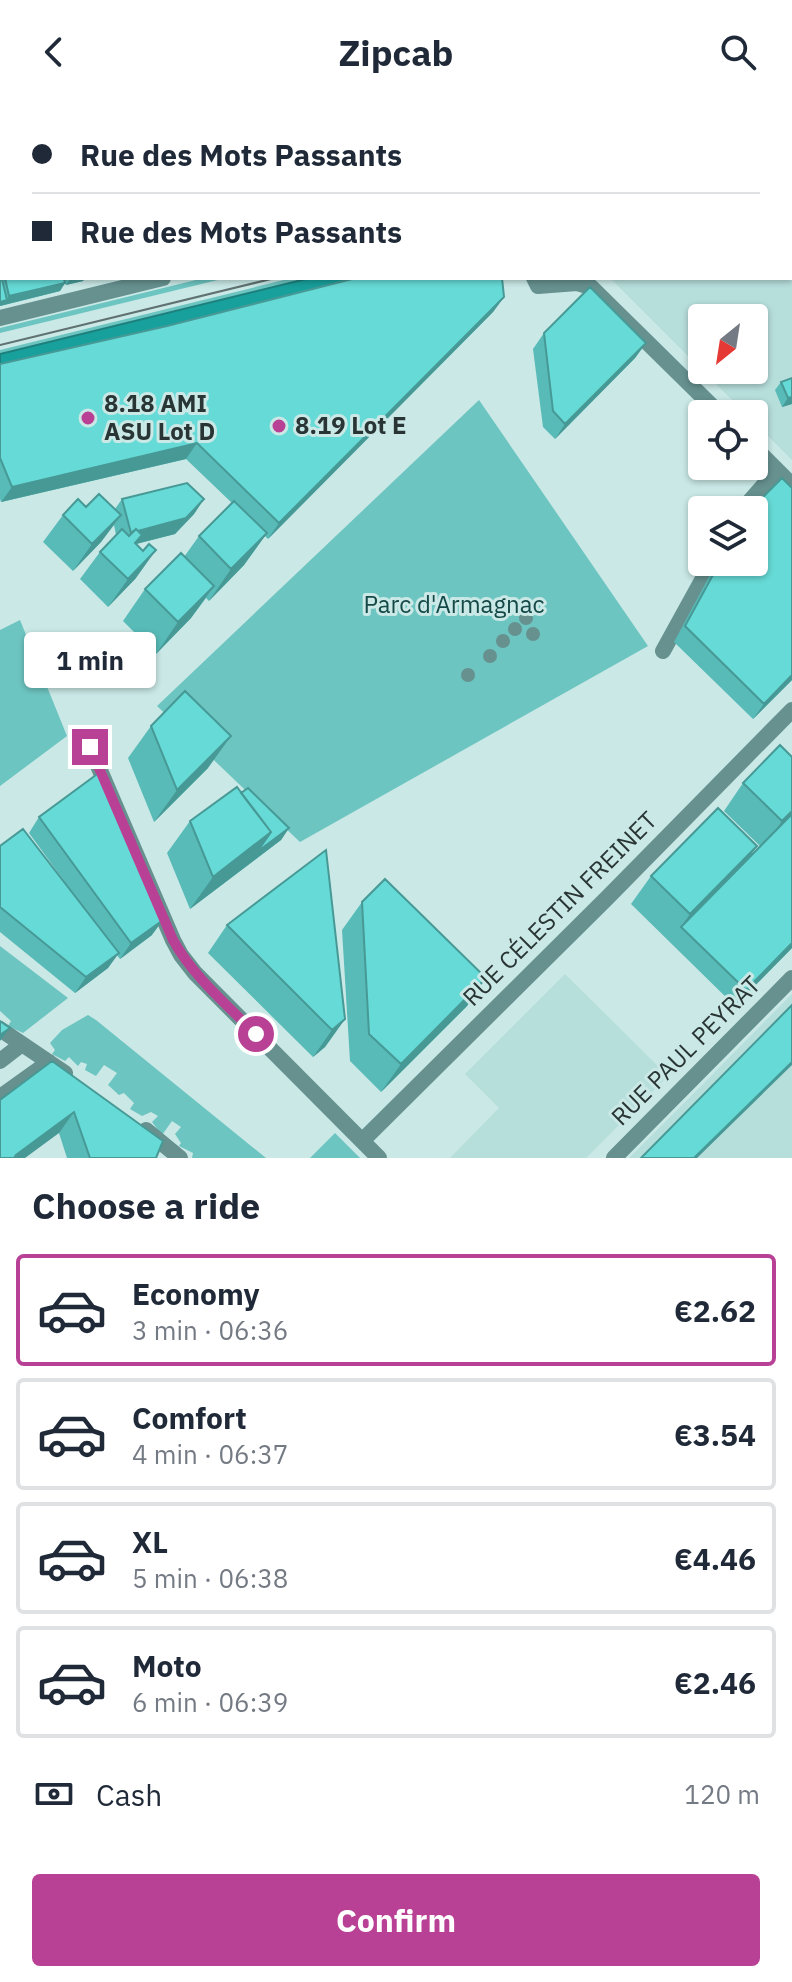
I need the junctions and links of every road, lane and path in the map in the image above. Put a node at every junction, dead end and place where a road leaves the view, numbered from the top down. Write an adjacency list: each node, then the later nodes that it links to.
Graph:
1 (152, 280): 3 (street)
2 (536, 282): 4 (street)
3 (0, 318)
4 (706, 400)
5 (768, 461): 6 (street)
6 (777, 470): 7 (street); 8 (street)
7 (792, 485)
8 (754, 496)
9 (704, 576): 10 (street)
10 (663, 651)
11 (792, 710): 21 (street, RUE CÉLESTIN FREINET)
12 (90, 747): 21 (street)
13 (792, 978): 24 (street, RUE PAUL PEYRAT)
14 (0, 1029): 15 (street)
15 (22, 1044): 16 (street); 17 (street)
16 (0, 1061)
17 (49, 1062): 18 (street); 19 (street)
18 (75, 1080)
19 (0, 1097)
20 (136, 1123): 22 (street)
21 (362, 1141): 23 (street)
22 (171, 1155)
23 (379, 1158)
24 (614, 1158)

